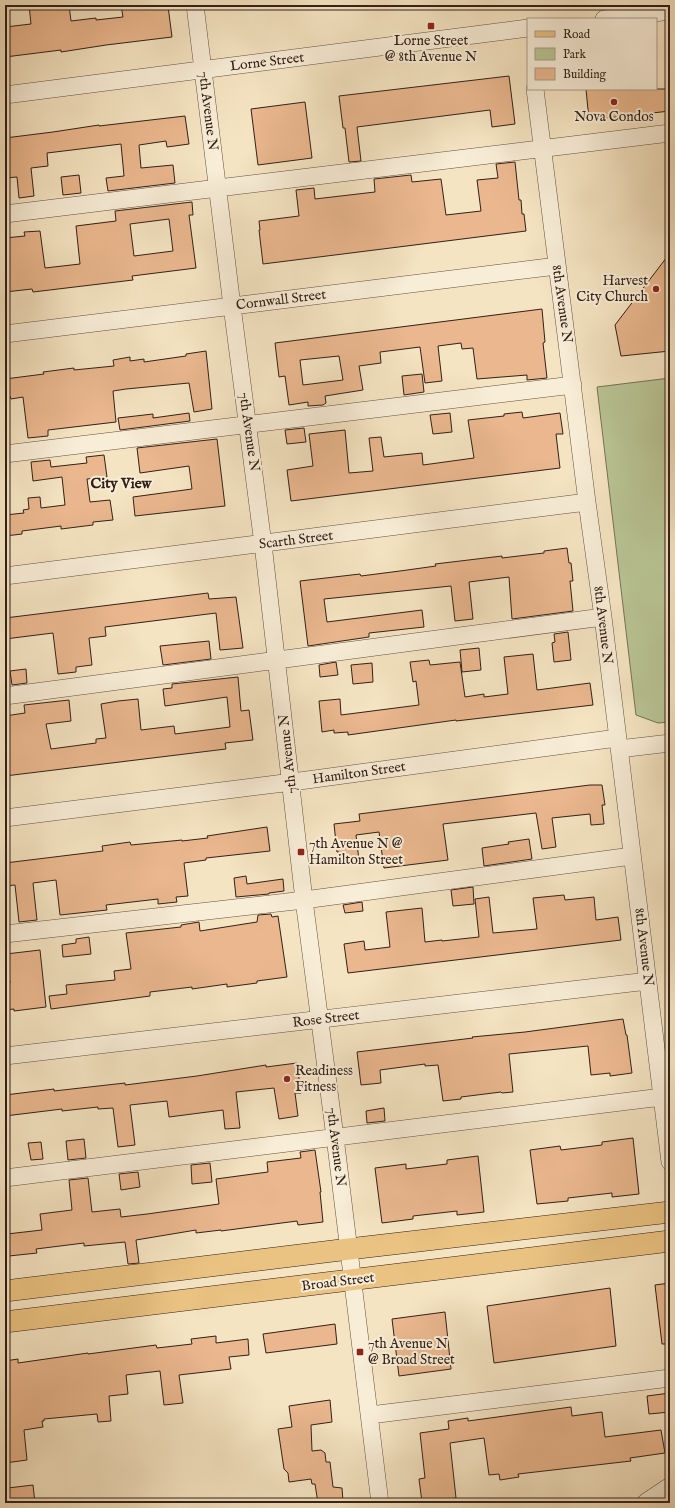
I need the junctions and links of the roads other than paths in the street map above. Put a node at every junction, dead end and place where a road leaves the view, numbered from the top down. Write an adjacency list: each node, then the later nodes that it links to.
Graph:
1 (195, 5): 5 (street, 7th Avenue N)
2 (670, 11): 3 (street)
3 (612, 18)
4 (527, 29): 5 (street, Lorne Street)
5 (203, 70): 7 (street, Lorne Street); 10 (street, 7th Avenue N)
6 (535, 90): 9 (street, 8th Avenue N)
7 (5, 95)
8 (670, 133): 9 (street)
9 (542, 148): 10 (street); 12 (street, 8th Avenue N)
10 (218, 187): 11 (street); 13 (street, 7th Avenue N)
11 (5, 214)
12 (557, 266): 13 (street, Cornwall Street); 15 (street, 8th Avenue N)
13 (232, 306): 14 (street, Cornwall Street); 16 (street, 7th Avenue N)
14 (5, 334)
15 (573, 385): 16 (street); 18 (street, 8th Avenue N)
16 (248, 425): 17 (street); 19 (street, 7th Avenue N)
17 (5, 454)
18 (587, 502): 19 (street, Scarth Street); 21 (street, 8th Avenue N)
19 (264, 544): 20 (street, Scarth Street); 22 (street, 7th Avenue N)
20 (5, 576)
21 (603, 617): 22 (street); 25 (street, 8th Avenue N)
22 (278, 661): 23 (street); 26 (street, 7th Avenue N)
23 (5, 696)
24 (670, 743): 25 (street, Hamilton Street)
25 (618, 744): 26 (street, Hamilton Street); 28 (street, 8th Avenue N)
26 (292, 782): 27 (street, Hamilton Street); 29 (street, 7th Avenue N)
27 (5, 818)
28 (632, 856): 29 (street); 31 (street, 8th Avenue N)
29 (304, 900): 30 (street); 32 (street, 7th Avenue N)
30 (5, 934)
31 (648, 981): 32 (street, Rose Street); 34 (street, 8th Avenue N)
32 (320, 1020): 33 (street, Rose Street); 35 (street, 7th Avenue N)
33 (5, 1056)
34 (666, 1097): 35 (street); 36 (street, 8th Avenue N)
35 (336, 1137): 37 (street); 40 (street, 7th Avenue N)
36 (670, 1162)
37 (5, 1178)
38 (670, 1212): 40 (main road)
39 (670, 1241): 41 (main road, Broad Street)
40 (349, 1249): 41 (street, 7th Avenue N); 42 (main road)
41 (353, 1280): 43 (main road, Broad Street); 45 (street, 7th Avenue N)
42 (5, 1291)
43 (5, 1322)
44 (670, 1378): 45 (street)
45 (370, 1415): 47 (street, 7th Avenue N)
46 (670, 1486): 48 (street)
47 (380, 1503)
48 (643, 1503)

